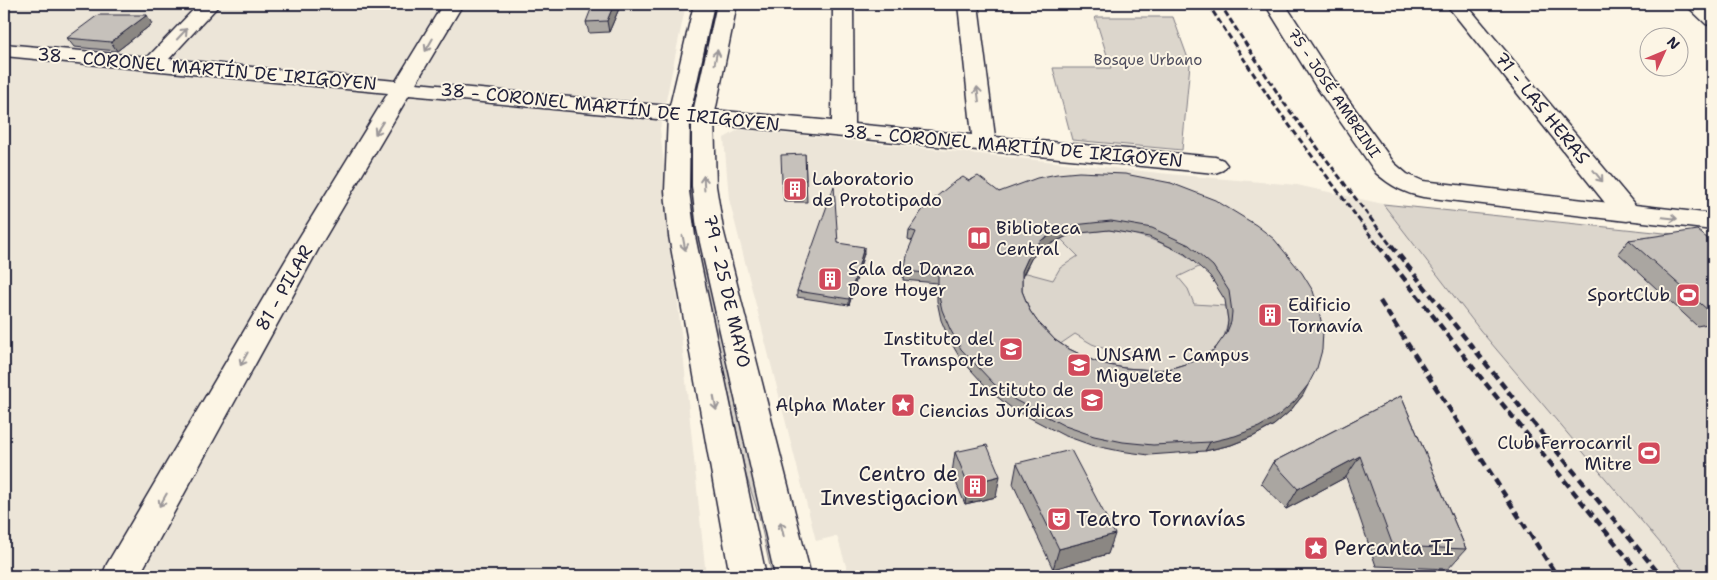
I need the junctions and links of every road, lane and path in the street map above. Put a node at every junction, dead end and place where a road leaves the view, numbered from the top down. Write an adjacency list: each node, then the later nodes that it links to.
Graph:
1 (210, 4): 12 (street, one-way to 1)
2 (453, 4): 13 (street, 81 - PILAR, one-way to 13)
3 (704, 4): 14 (street, 79 - 25 DE MAYO)
4 (727, 4): 14 (street, 79 - 25 DE MAYO, one-way to 4)
5 (843, 4): 15 (street)
6 (968, 4): 16 (street, one-way to 6)
7 (1274, 4): 18 (street, 75 - JOSÉ AMBRINI)
8 (1456, 4): 18 (street, 71 - LAS HERAS, one-way to 18)
9 (1695, 4): 10 (street)
10 (1713, 20)
11 (4, 50): 12 (street, 38 - CORONEL MARTÍN DE IRIGOYEN)
12 (154, 63): 13 (street, 38 - CORONEL MARTÍN DE IRIGOYEN)
13 (405, 87): 14 (street, 38 - CORONEL MARTÍN DE IRIGOYEN); 20 (street, 81 - PILAR, one-way to 20)
14 (691, 115): 15 (street, 38 - CORONEL MARTÍN DE IRIGOYEN); 21 (street, 79 - 25 DE MAYO, one-way to 21); 22 (street, 79 - 25 DE MAYO, one-way to 14)
15 (843, 129): 16 (street, 38 - CORONEL MARTÍN DE IRIGOYEN)
16 (984, 142): 17 (street, 38 - CORONEL MARTÍN DE IRIGOYEN)
17 (1216, 165)
18 (1627, 213): 19 (street, one-way to 19)
19 (1713, 222)
20 (120, 576)
21 (748, 576)
22 (793, 576)

